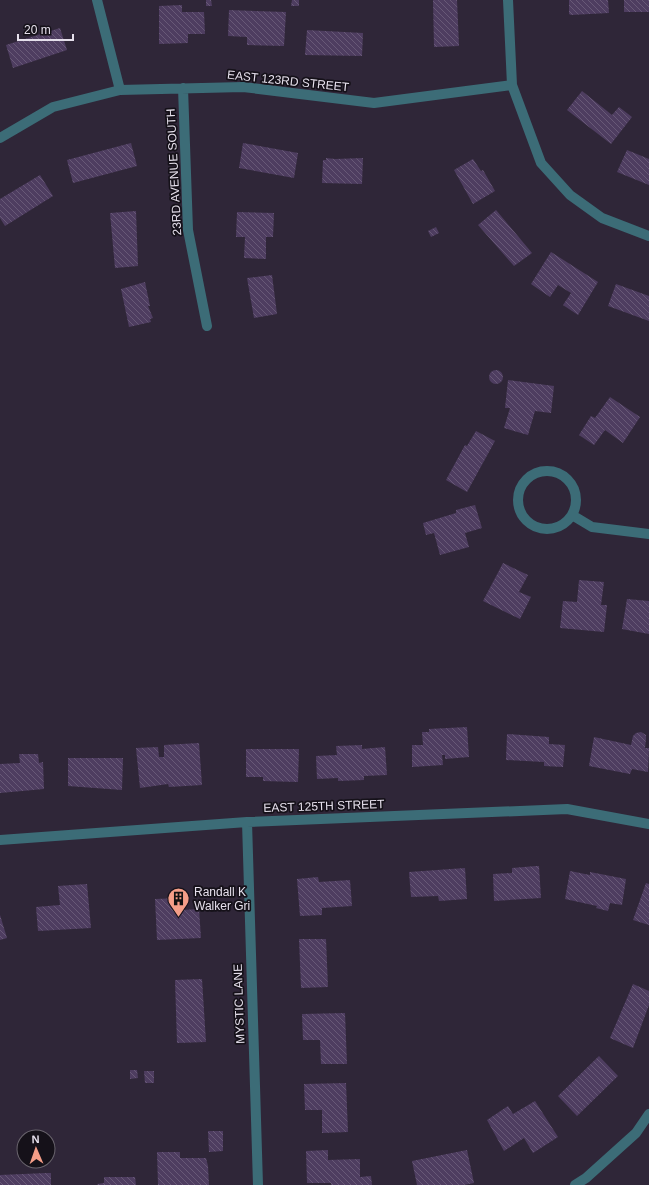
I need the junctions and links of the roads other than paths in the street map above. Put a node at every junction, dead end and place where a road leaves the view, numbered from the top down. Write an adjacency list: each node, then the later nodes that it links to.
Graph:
1 (98, 0): 5 (street)
2 (508, 0): 3 (street)
3 (512, 85): 4 (street, EAST 123RD STREET); 7 (street)
4 (183, 88): 5 (street, EAST 123RD STREET); 8 (street, 23RD AVENUE SOUTH)
5 (120, 90): 6 (street, EAST 123RD STREET)
6 (0, 138)
7 (649, 236)
8 (207, 326)
9 (572, 515): 9 (street); 10 (street)
10 (649, 534)
11 (247, 822): 12 (street, EAST 125TH STREET); 13 (street, EAST 125TH STREET); 15 (street, MYSTIC LANE)
12 (649, 824)
13 (0, 840)
14 (649, 1114): 16 (street)
15 (258, 1185)
16 (575, 1185)

